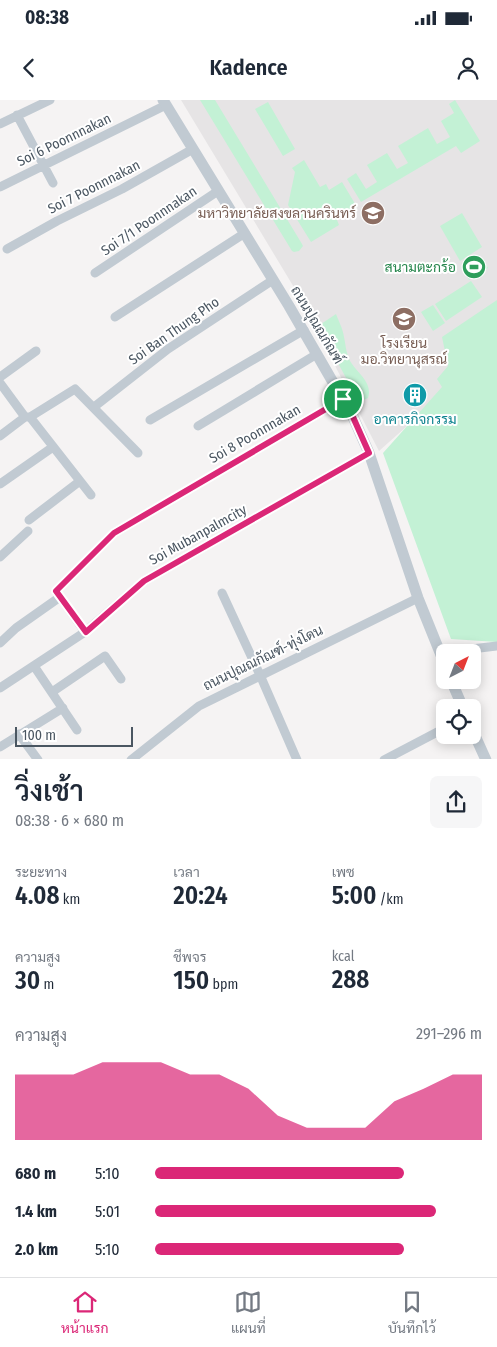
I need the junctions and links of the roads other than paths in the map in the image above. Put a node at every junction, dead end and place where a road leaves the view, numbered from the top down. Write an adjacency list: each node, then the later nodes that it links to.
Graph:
1 (50, 100): 3 (street)
2 (165, 103): 5 (street, ถนนปุณณกัณฑ์); 6 (street, Soi 6 Poonnnakan)
3 (17, 116): 4 (street); 6 (street)
4 (0, 124)
5 (193, 149): 9 (street, ถนนปุณณกัณฑ์); 11 (street, Soi 7 Poonnnakan)
6 (44, 166): 7 (street); 8 (street, Soi 6 Poonnnakan)
7 (53, 183)
8 (0, 187)
9 (218, 190): 10 (street, ถนนปุณณกัณฑ์); 12 (street, Soi 7/1 Poonnnakan)
10 (245, 233): 13 (street, ถนนปุณณกัณฑ์); 14 (street)
11 (7, 249)
12 (95, 273)
13 (273, 280): 15 (street, ถนนปุณณกัณฑ์); 21 (street, Soi Ban Thung Pho)
14 (116, 317)
15 (304, 330): 17 (street, ถนนปุณณกัณฑ์); 23 (street)
16 (36, 351): 18 (street)
17 (317, 354): 20 (street, ถนนปุณณกัณฑ์); 24 (street)
18 (0, 377)
19 (0, 383): 22 (street)
20 (343, 399): 28 (street, ถนนปุณณกัณฑ์); 36 (street, Soi 8 Poonnnakan)
21 (94, 407): 22 (street); 27 (street)
22 (27, 417): 25 (street); 26 (street)
23 (150, 420)
24 (198, 426)
25 (0, 436)
26 (53, 447): 29 (street); 30 (street)
27 (138, 453)
28 (369, 453): 37 (street, ถนนปุณณกัณฑ์); 38 (street, Soi Mubanpalmcity)
29 (80, 481): 31 (street); 32 (street)
30 (0, 484)
31 (91, 495)
32 (29, 520)
33 (28, 531): 34 (street)
34 (0, 557)
35 (222, 593): 44 (street)
36 (58, 594): 38 (street); 39 (street, Soi 8 Poonnnakan)
37 (418, 598): 40 (street, ถนนปุณณกัณฑ์); 44 (street, ถนนปุณณกัณฑ์-ทุ่งโดน)
38 (86, 632): 43 (street, Soi Mubanpalmcity)
39 (0, 643)
40 (440, 644)
41 (497, 646): 42 (street)
42 (481, 648)
43 (34, 666): 46 (street, Soi Mubanpalmcity); 47 (street)
44 (260, 675): 55 (street, ถนนปุณณกัณฑ์-ทุ่งโดน); 56 (street)
45 (121, 678): 47 (street)
46 (0, 688)
47 (52, 692): 48 (street)
48 (63, 708): 49 (street); 51 (street)
49 (77, 730)
50 (436, 733): 57 (street)
51 (19, 734): 53 (street); 54 (street)
52 (479, 744): 58 (street)
53 (0, 747)
54 (37, 759)
55 (132, 759)
56 (297, 759)
57 (386, 759)
58 (486, 759)

